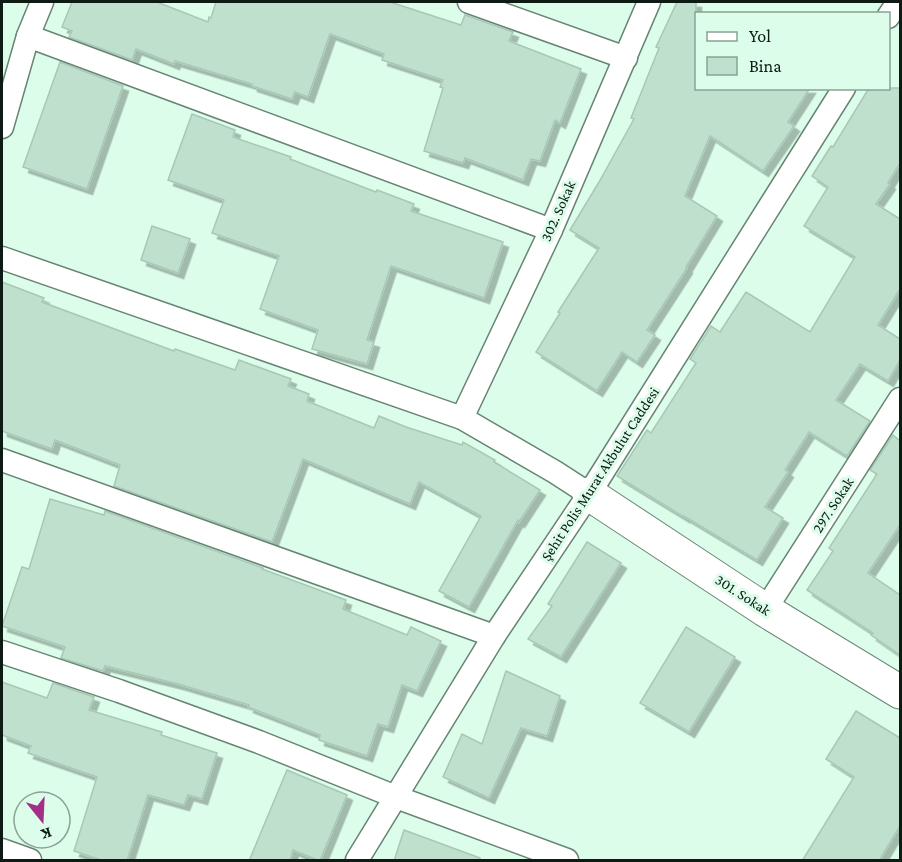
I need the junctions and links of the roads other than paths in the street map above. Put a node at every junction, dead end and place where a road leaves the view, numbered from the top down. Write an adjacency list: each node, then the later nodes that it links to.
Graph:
1 (42, 2): 4 (street)
2 (469, 2): 5 (street)
3 (649, 2): 5 (street, 302. Sokak)
4 (28, 36): 7 (street); 8 (street)
5 (626, 58): 8 (street, 302. Sokak)
6 (843, 90): 13 (street, Şehit Polis Murat Akbulut Caddesi)
7 (2, 127)
8 (550, 230): 11 (street, 302. Sokak)
9 (2, 258): 11 (street)
10 (900, 399): 14 (street, 297. Sokak)
11 (462, 418): 13 (street)
12 (2, 460): 15 (street)
13 (589, 494): 14 (street, 301. Sokak); 15 (street, Şehit Polis Murat Akbulut Caddesi)
14 (765, 610): 17 (street, 301. Sokak)
15 (494, 636): 18 (street, Şehit Polis Murat Akbulut Caddesi)
16 (2, 652): 18 (street)
17 (900, 692)
18 (396, 797): 21 (street, Şehit Polis Murat Akbulut Caddesi); 22 (street)
19 (2, 849): 20 (street)
20 (30, 861)
21 (357, 861)
22 (567, 861)

